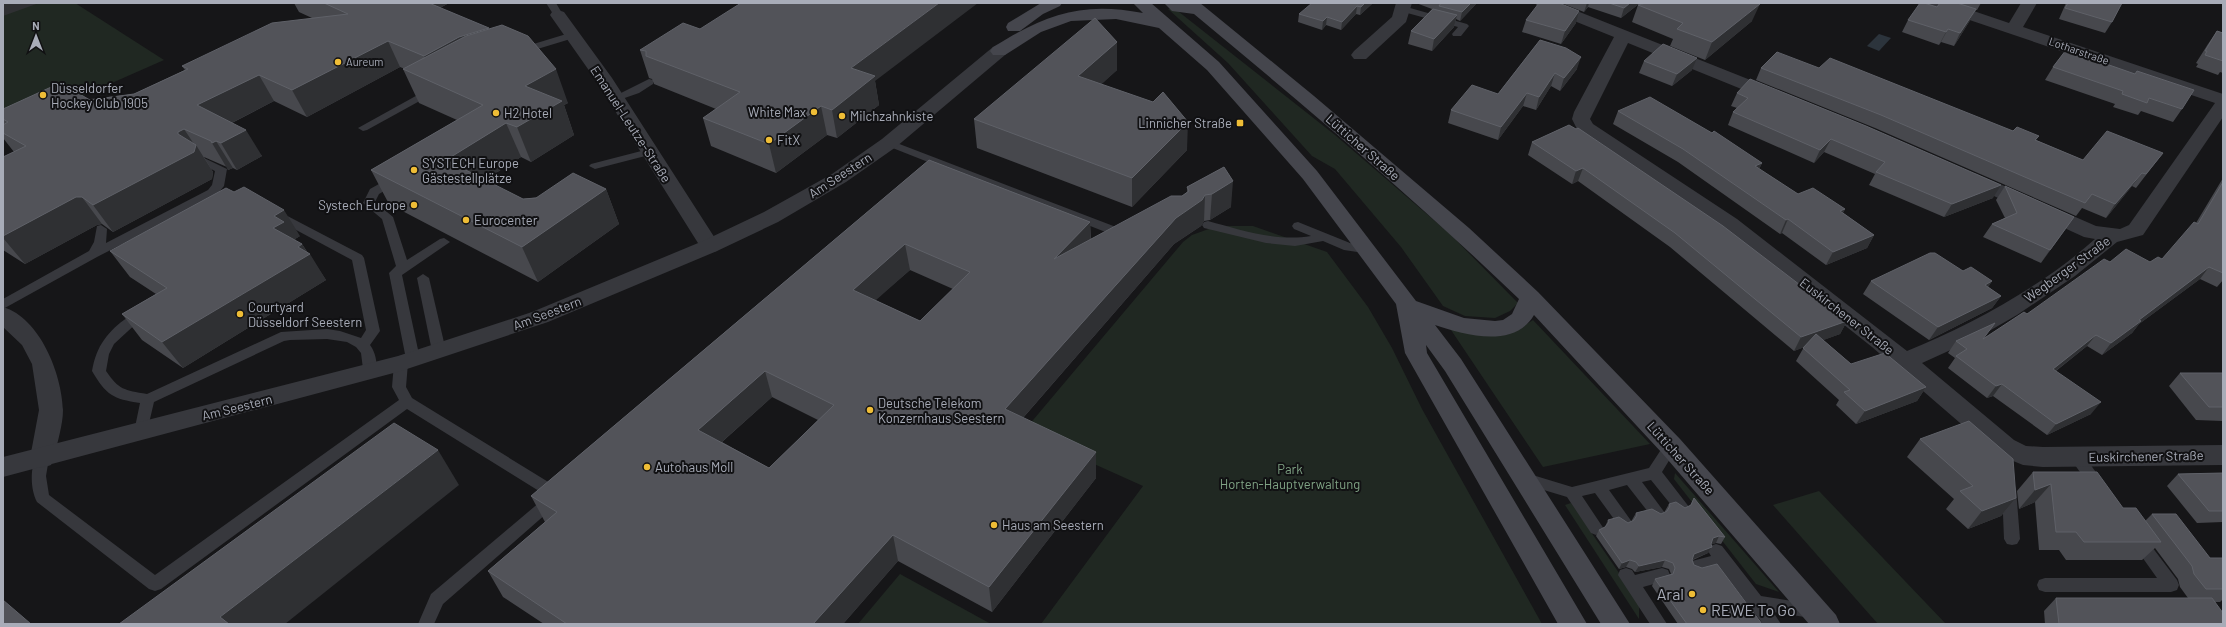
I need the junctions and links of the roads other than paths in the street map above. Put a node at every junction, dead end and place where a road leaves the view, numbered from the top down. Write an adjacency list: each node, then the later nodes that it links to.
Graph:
1 (1054, 3): 15 (main road)
2 (1141, 3): 10 (main road)
3 (1172, 3): 7 (main road)
4 (1544, 3): 14 (street)
5 (1934, 3): 11 (street, Lotharstraße)
6 (2029, 3): 11 (street)
7 (1194, 6): 46 (main road, Lütticher Straße)
8 (1404, 6): 12 (lane); 17 (street)
9 (555, 9): 13 (street, Emanuel-Leutze-Straße)
10 (1168, 25): 15 (main road); 42 (main road)
11 (2014, 29): 22 (street, Lotharstraße)
12 (1458, 34)
13 (573, 35): 16 (lane); 20 (street, Emanuel-Leutze-Straße)
14 (1623, 36): 21 (street); 54 (street, Euskirchener Straße)
15 (999, 51): 25 (street, Am Seestern)
16 (514, 53)
17 (1360, 55)
18 (649, 82): 20 (lane)
19 (443, 84): 24 (lane)
20 (616, 98): 26 (street, Emanuel-Leutze-Straße)
21 (1786, 100)
22 (2223, 100)
23 (2223, 104): 38 (street, Wegberger Straße)
24 (362, 128)
25 (889, 143): 28 (lane); 41 (street, Am Seestern)
26 (649, 152): 29 (lane); 41 (street, Emanuel-Leutze-Straße)
27 (202, 160): 43 (lane)
28 (944, 164): 32 (lane); 37 (lane)
29 (595, 166)
30 (1953, 171): 38 (street)
31 (408, 172): 44 (lane)
32 (933, 174)
33 (267, 209): 51 (lane)
34 (1208, 225): 39 (lane)
35 (1298, 226): 39 (lane)
36 (100, 229): 43 (lane)
37 (1112, 230)
38 (2111, 236): 54 (street, Wegberger Straße)
39 (1324, 237): 42 (lane)
40 (444, 242): 44 (lane)
41 (710, 246): 52 (street, Am Seestern)
42 (1364, 249): 47 (main road)
43 (93, 254): 48 (lane)
44 (404, 268): 53 (lane)
45 (423, 278): 52 (lane)
46 (1530, 297): 47 (main road); 59 (main road, Lütticher Straße)
47 (1405, 304): 67 (main road); 83 (main road)
48 (3, 305)
49 (3, 315): 62 (street)
50 (133, 320): 56 (lane)
51 (363, 344): 55 (lane); 56 (lane)
52 (439, 351): 53 (street, Am Seestern)
53 (407, 361): 55 (street, Am Seestern); 57 (lane)
54 (1905, 362): 61 (street, Euskirchener Straße)
55 (369, 373): 58 (street, Am Seestern)
56 (148, 399): 58 (lane)
57 (407, 402): 62 (lane); 82 (lane)
58 (141, 432): 62 (street, Am Seestern)
59 (1671, 446): 64 (lane); 81 (main road, Lütticher Straße)
60 (2223, 455): 61 (street, Euskirchener Straße)
61 (2077, 457): 70 (lane)
62 (42, 458): 63 (street, Am Seestern)
63 (3, 468)
64 (1654, 473): 66 (lane); 71 (lane)
65 (2008, 478): 76 (lane)
66 (1632, 479): 68 (lane); 72 (lane)
67 (1526, 480): 69 (lane); 84 (main road)
68 (1599, 487): 69 (lane); 73 (lane)
69 (1572, 493): 75 (lane)
70 (2105, 495)
71 (1681, 507)
72 (1657, 513)
73 (1624, 522)
74 (2128, 527): 79 (lane)
75 (1596, 529)
76 (2012, 539)
77 (1698, 566): 80 (lane)
78 (1662, 575): 85 (lane)
79 (2045, 585)
80 (1755, 602): 81 (lane); 86 (lane)
81 (1820, 618)
82 (426, 624)
83 (1573, 624)
84 (1616, 624)
85 (1659, 624)
86 (1773, 624)

